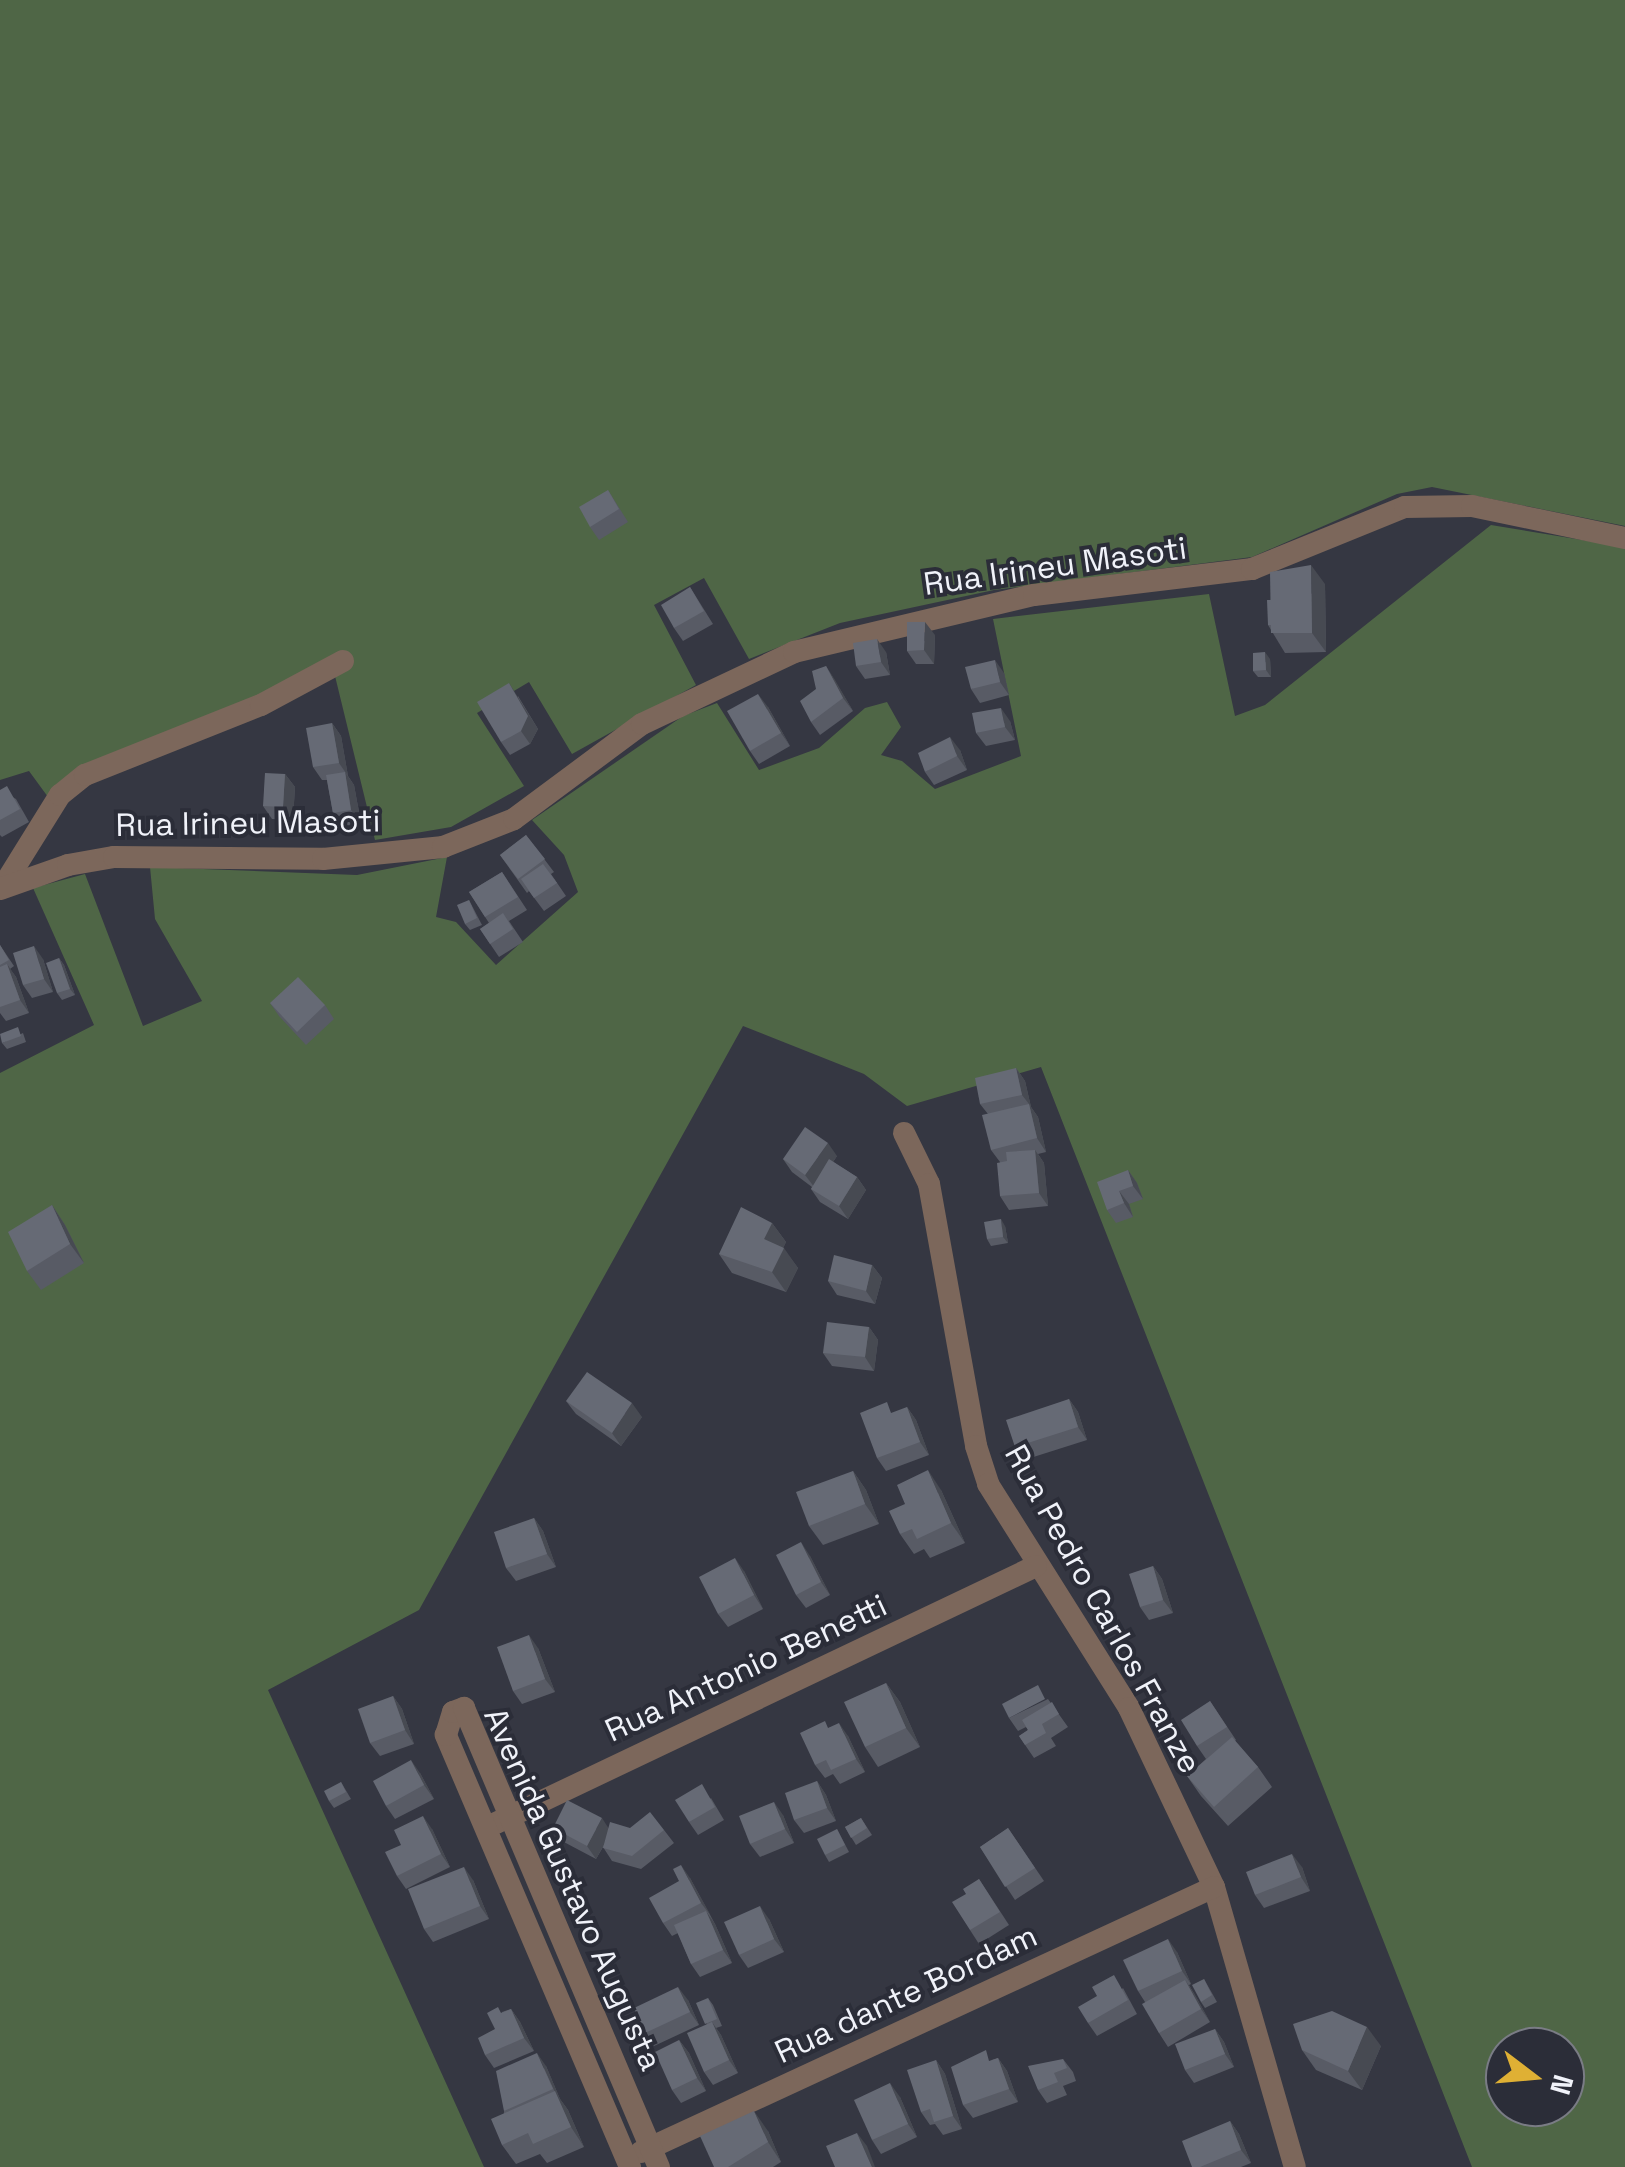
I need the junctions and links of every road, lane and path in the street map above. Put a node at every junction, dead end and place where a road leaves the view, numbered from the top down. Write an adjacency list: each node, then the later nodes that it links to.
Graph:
1 (1625, 538): 3 (street, Rua Irineu Masoti)
2 (342, 662): 3 (street)
3 (1, 889)
4 (904, 1133): 5 (street, Rua Pedro Carlos Franze)
5 (1036, 1566): 6 (street, Rua Antonio Benetti); 8 (street, Rua Pedro Carlos Franze)
6 (508, 1817): 7 (street, Rua Antonio Benetti); 7 (street, Avenida Gustavo Augusta); 9 (street, Avenida Gustavo Augusta)
7 (484, 1829): 10 (street, Avenida Gustavo Augusta)
8 (1214, 1887): 9 (street, Rua dante Bordam); 11 (street, Rua Pedro Carlos Franze)
9 (655, 2157): 10 (street, Rua dante Bordam)
10 (628, 2163)
11 (1295, 2167)

